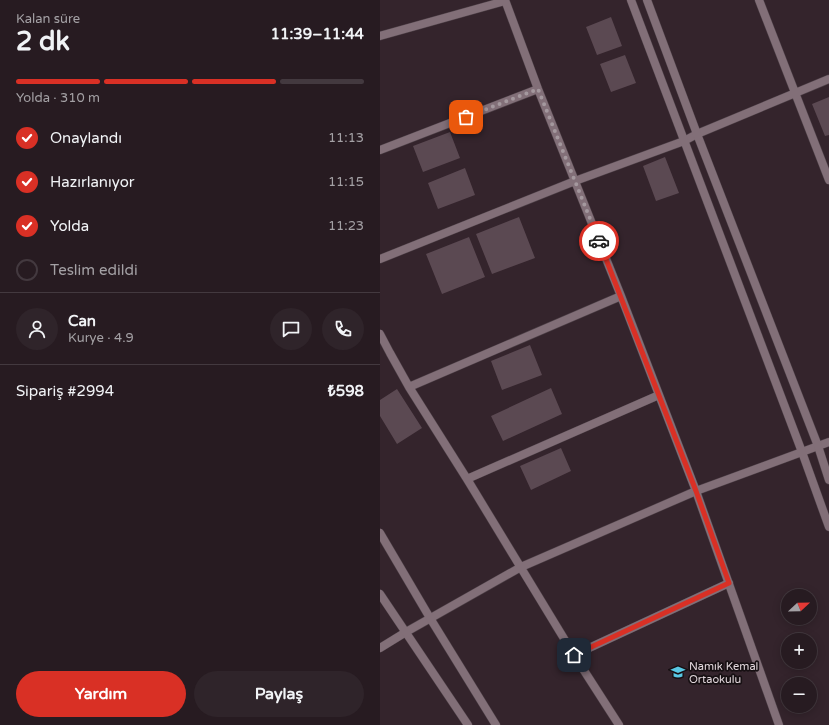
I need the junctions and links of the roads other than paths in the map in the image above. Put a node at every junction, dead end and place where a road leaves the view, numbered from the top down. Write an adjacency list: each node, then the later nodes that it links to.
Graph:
1 (631, 0): 10 (street)
2 (647, 0): 9 (street)
3 (759, 0): 8 (street)
4 (505, 1): 5 (street); 7 (street)
5 (381, 34)
6 (829, 79): 8 (street)
7 (538, 89): 11 (street); 13 (street)
8 (795, 93): 9 (street); 12 (street)
9 (697, 134): 10 (street); 20 (street)
10 (684, 141): 13 (street); 21 (street)
11 (380, 150)
12 (829, 180)
13 (575, 181): 14 (street); 15 (street)
14 (380, 259)
15 (621, 296): 17 (street); 18 (street)
16 (380, 334): 17 (street)
17 (409, 387): 22 (street)
18 (659, 395): 22 (street); 24 (street)
19 (829, 442): 20 (street)
20 (818, 446): 21 (street); 23 (street)
21 (802, 452): 24 (street); 25 (street)
22 (467, 479): 27 (street)
23 (829, 480)
24 (696, 491): 27 (street); 28 (street)
25 (829, 526)
26 (380, 533): 30 (street)
27 (521, 567): 30 (street); 33 (street)
28 (729, 583): 33 (street); 37 (street)
29 (380, 594): 31 (street)
30 (430, 618): 31 (street); 35 (street)
31 (406, 632): 32 (street); 34 (street)
32 (380, 648)
33 (574, 655): 36 (street)
34 (468, 725)
35 (496, 725)
36 (619, 725)
37 (779, 725)

